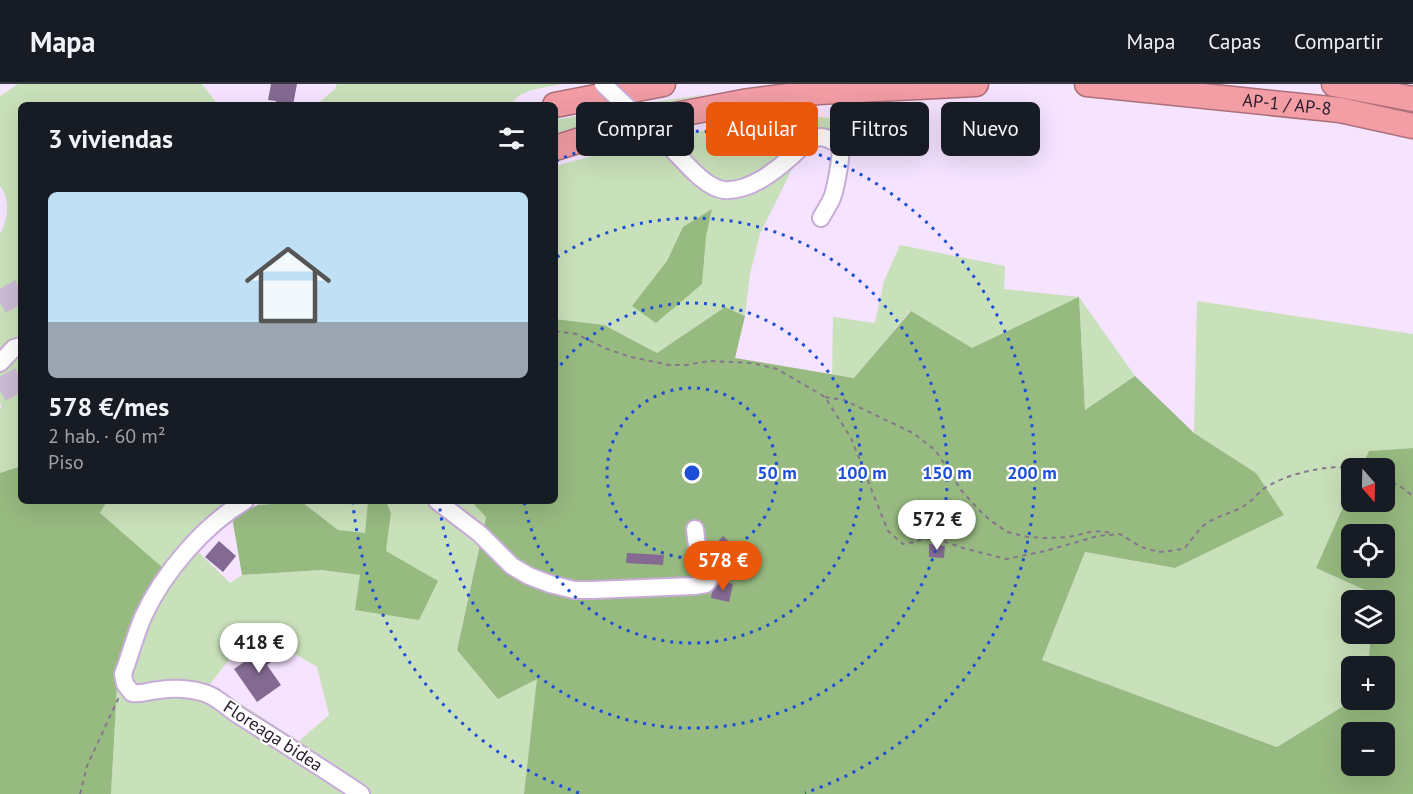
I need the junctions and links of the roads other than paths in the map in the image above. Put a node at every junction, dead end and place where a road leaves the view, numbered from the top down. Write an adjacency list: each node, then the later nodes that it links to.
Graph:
1 (603, 84): 10 (street, bridge)
2 (663, 84): 7 (highway)
3 (976, 84): 9 (highway)
4 (1087, 84): 8 (highway, AP-1 / AP-8)
5 (1334, 84): 6 (highway, AP-1 / AP-8)
6 (1413, 99)
7 (558, 104)
8 (1413, 126)
9 (558, 147)
10 (821, 218)
11 (18, 345): 12 (street)
12 (0, 363)
13 (441, 504): 15 (street)
14 (239, 505): 16 (street); 17 (street, Floreaga bidea)
15 (695, 529)
16 (220, 534)
17 (361, 794)

